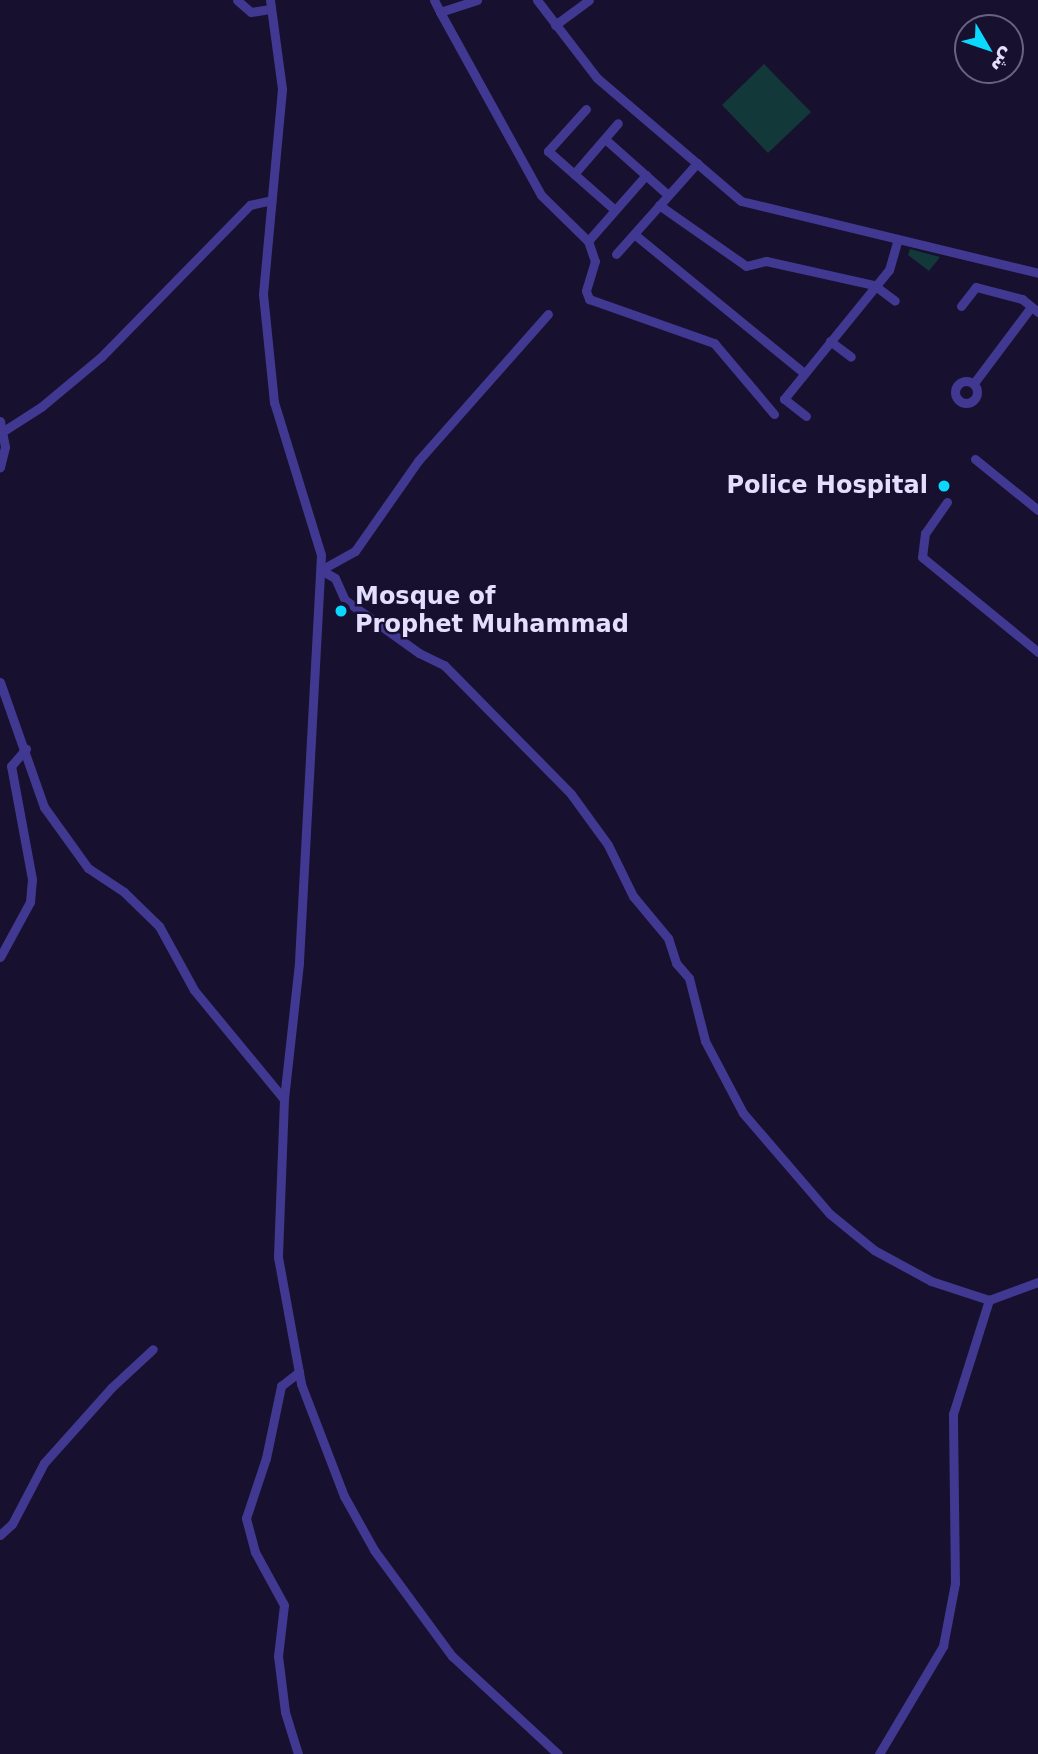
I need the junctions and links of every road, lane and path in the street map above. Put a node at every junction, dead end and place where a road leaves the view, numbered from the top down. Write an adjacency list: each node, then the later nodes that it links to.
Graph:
1 (237, 0): 6 (street)
2 (434, 0): 7 (street)
3 (477, 0): 7 (street)
4 (537, 0): 8 (street)
5 (590, 0): 8 (street)
6 (270, 4): 16 (street)
7 (440, 12): 21 (street)
8 (555, 25): 12 (street)
9 (586, 109): 13 (street)
10 (618, 123): 11 (street)
11 (604, 139): 13 (street); 14 (street)
12 (696, 163): 15 (street); 20 (street)
13 (574, 174): 18 (street)
14 (646, 175): 15 (street); 18 (street)
15 (668, 195): 17 (street)
16 (271, 200): 36 (street); 41 (street)
17 (659, 205): 19 (street); 24 (street)
18 (615, 210): 21 (street)
19 (634, 234): 22 (street); 31 (street)
20 (898, 239): 23 (street); 24 (street)
21 (588, 241): 33 (street)
22 (616, 254)
23 (1038, 272)
24 (874, 285): 25 (street); 29 (street)
25 (895, 301)
26 (961, 306): 27 (street)
27 (1035, 310): 32 (street)
28 (548, 314): 41 (street)
29 (830, 341): 30 (street); 31 (street)
30 (851, 357)
31 (804, 373): 34 (street)
32 (974, 383)
33 (774, 414)
34 (806, 416)
35 (0, 422): 36 (street)
36 (2, 432): 38 (street)
37 (975, 459): 40 (street)
38 (0, 467)
39 (947, 502): 42 (street)
40 (1038, 510)
41 (320, 570): 46 (street); 48 (street)
42 (1038, 652)
43 (0, 682): 44 (street)
44 (26, 749): 45 (street); 46 (street)
45 (0, 957)
46 (284, 1099): 50 (street)
47 (1038, 1282): 48 (street)
48 (989, 1300): 54 (street)
49 (153, 1349): 51 (street)
50 (299, 1372): 52 (street); 53 (street)
51 (0, 1535)
52 (298, 1754)
53 (558, 1754)
54 (879, 1754)

